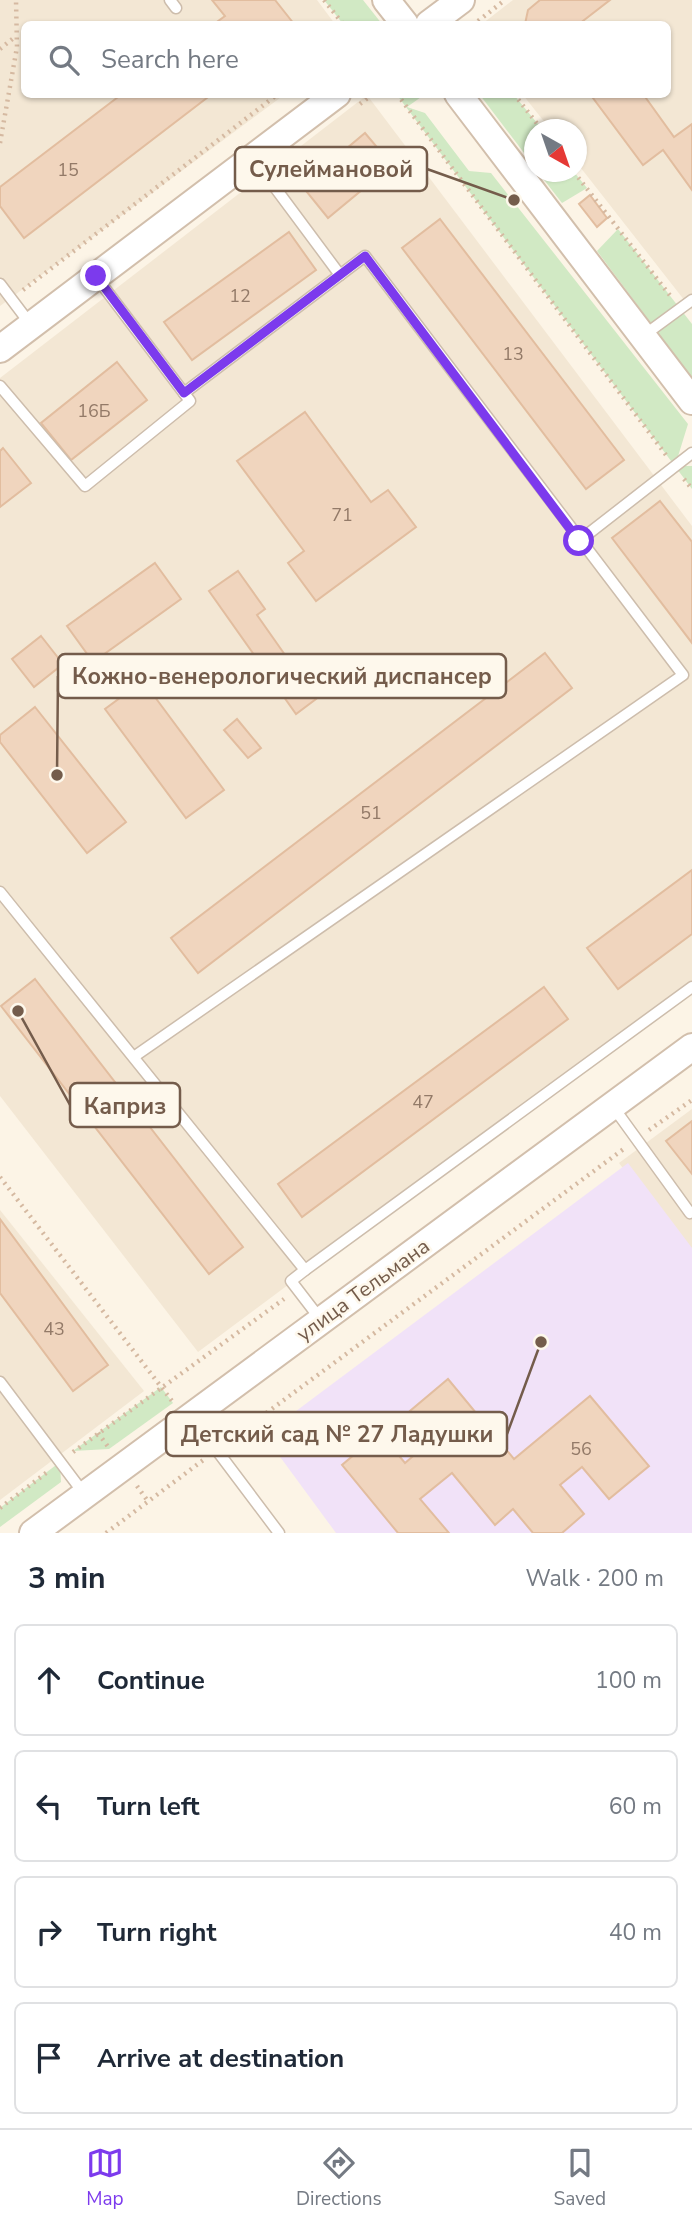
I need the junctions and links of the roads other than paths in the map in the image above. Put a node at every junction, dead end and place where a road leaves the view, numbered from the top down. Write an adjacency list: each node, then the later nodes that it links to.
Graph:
1 (386, 0): 3 (street)
2 (461, 0): 4 (street)
3 (403, 21)
4 (433, 21)
5 (332, 98): 7 (street)
6 (461, 98): 13 (street)
7 (253, 158): 8 (lane); 9 (street)
8 (340, 275): 16 (lane); 19 (lane)
9 (96, 276): 12 (street); 16 (lane)
10 (0, 284): 12 (lane)
11 (692, 300): 13 (lane)
12 (32, 325): 14 (street)
13 (642, 336): 17 (street)
14 (0, 349)
15 (0, 386): 16 (lane)
16 (184, 393)
17 (692, 401)
18 (692, 453): 19 (lane)
19 (579, 541): 23 (lane)
20 (0, 892): 23 (lane)
21 (692, 987): 26 (lane)
22 (692, 1047): 24 (street, улица Тельмана)
23 (135, 1056): 26 (lane)
24 (613, 1106): 25 (lane); 27 (street, улица Тельмана)
25 (692, 1212)
26 (305, 1270): 27 (lane)
27 (322, 1321): 29 (street, улица Тельмана)
28 (0, 1382): 30 (lane)
29 (188, 1418): 30 (street, улица Тельмана); 32 (lane)
30 (85, 1495): 31 (street, улица Тельмана)
31 (33, 1533)
32 (279, 1533)

